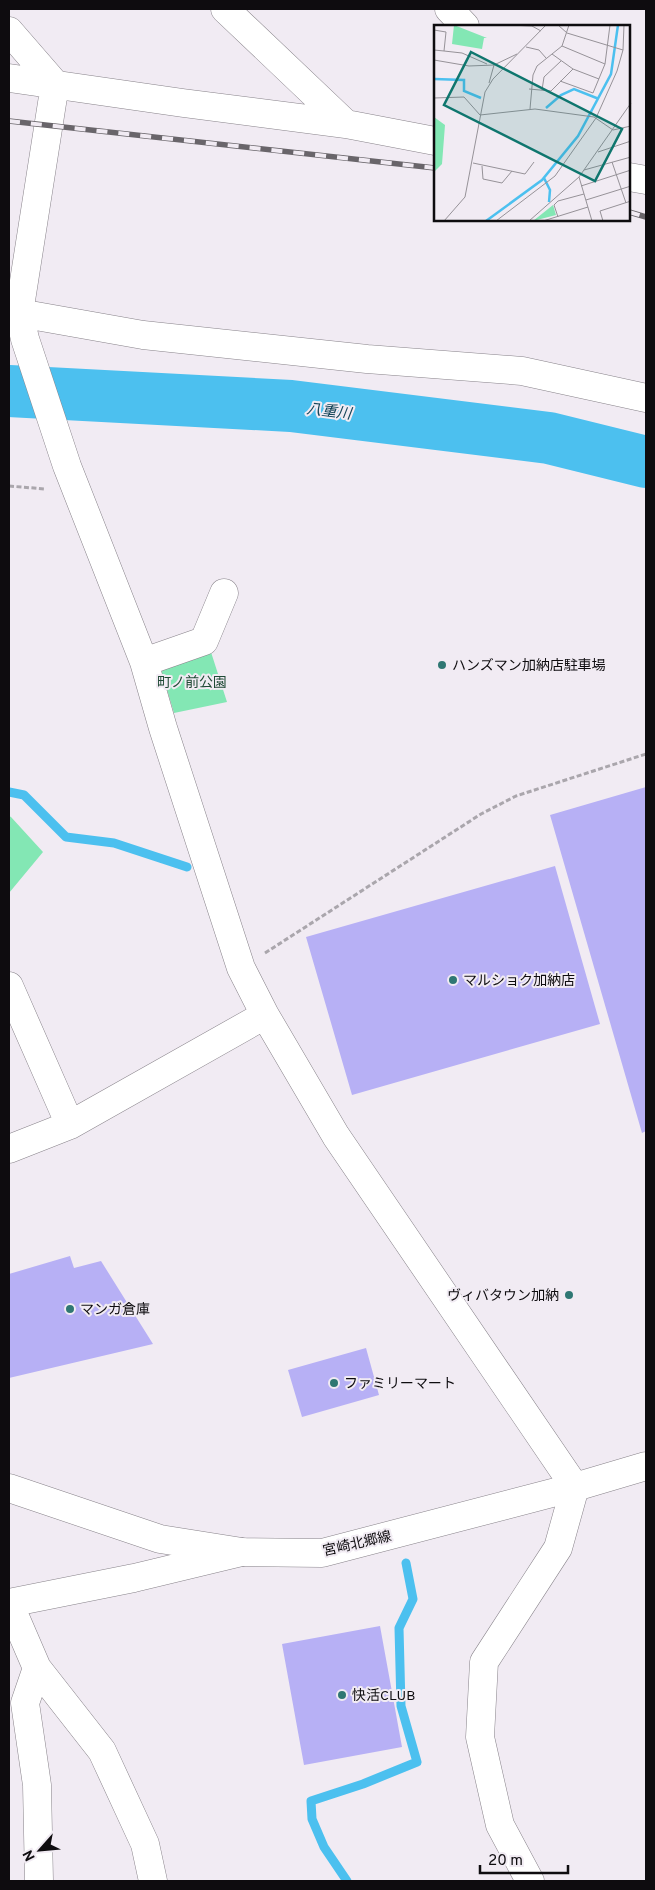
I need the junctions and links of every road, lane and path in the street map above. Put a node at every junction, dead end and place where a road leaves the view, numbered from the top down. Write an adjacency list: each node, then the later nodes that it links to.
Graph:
1 (225, 9): 7 (street)
2 (449, 9): 3 (street)
3 (464, 25)
4 (9, 31): 6 (street)
5 (9, 78): 6 (street)
6 (54, 84): 7 (street); 11 (street)
7 (346, 124): 8 (street)
8 (434, 141)
9 (630, 177): 10 (street)
10 (646, 180)
11 (14, 313): 12 (street); 14 (street)
12 (646, 398)
13 (224, 593): 14 (street)
14 (144, 662): 16 (street)
15 (646, 754): 16 (path)
16 (241, 968): 18 (street)
17 (10, 993): 19 (street)
18 (265, 1015): 19 (street); 22 (street)
19 (70, 1125): 20 (street)
20 (9, 1149)
21 (646, 1466): 22 (street, 宮崎北郷線)
22 (575, 1487): 24 (street, 宮崎北郷線); 29 (street)
23 (9, 1488): 24 (street, 宮崎北郷線)
24 (242, 1552): 25 (street)
25 (9, 1603): 26 (street)
26 (37, 1668): 27 (street); 28 (street)
27 (40, 1881)
28 (153, 1881)
29 (530, 1881)

